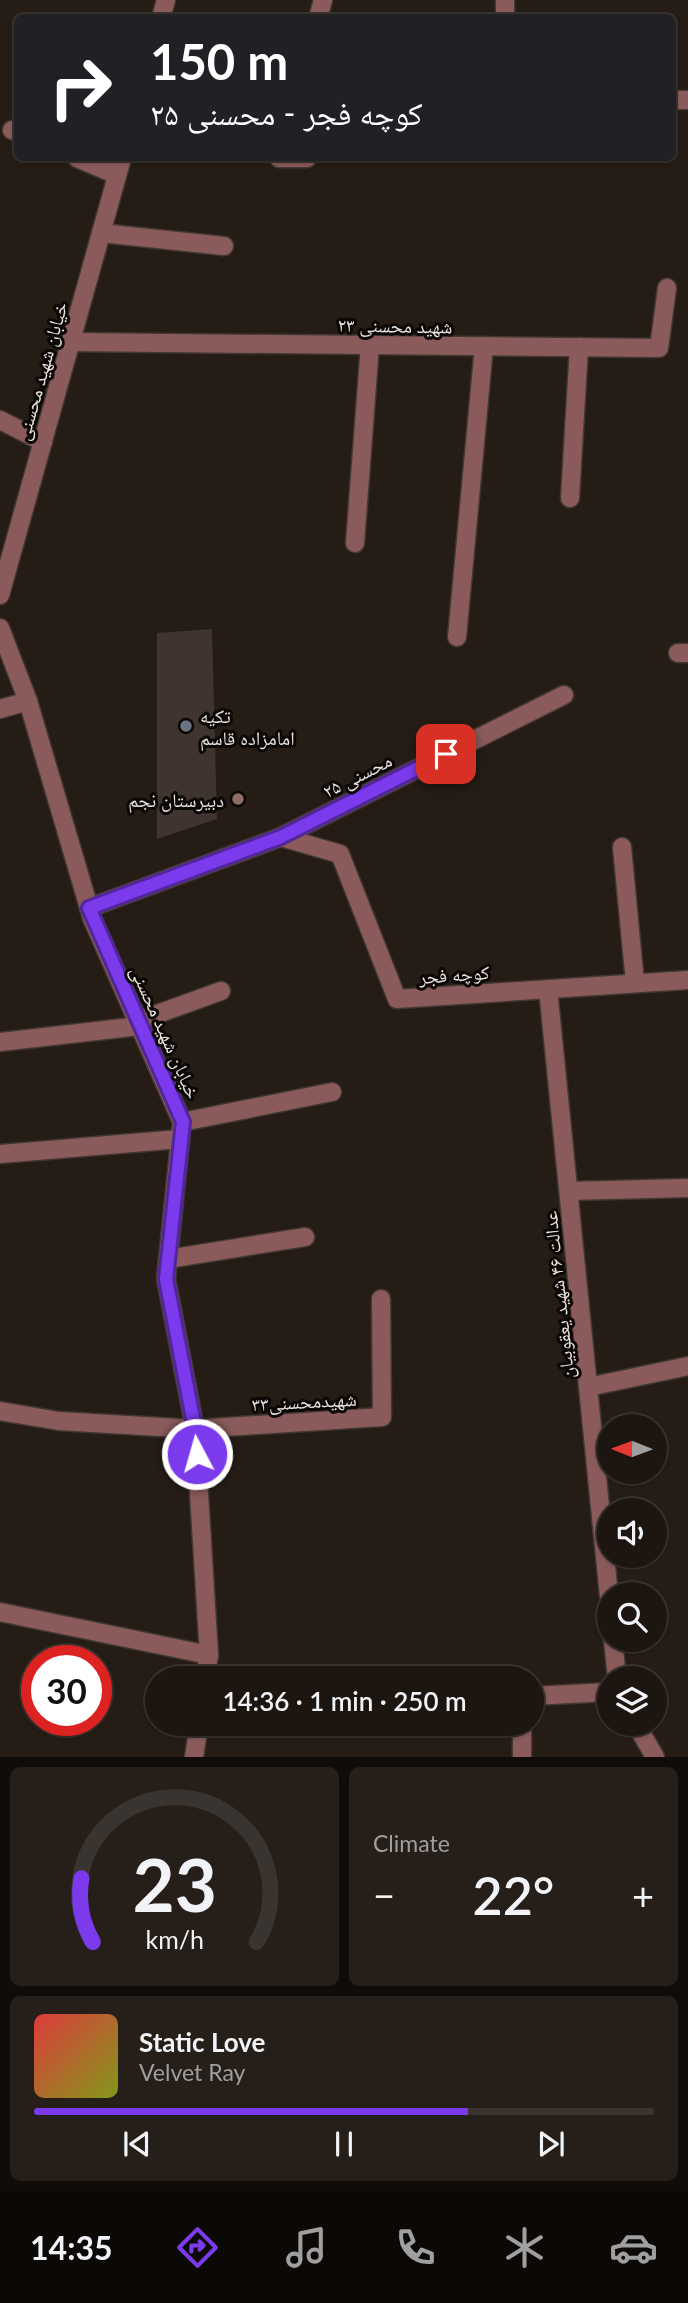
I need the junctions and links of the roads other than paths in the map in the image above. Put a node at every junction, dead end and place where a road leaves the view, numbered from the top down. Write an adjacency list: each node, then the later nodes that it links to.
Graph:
1 (93, 161): 2 (street)
2 (120, 166): 3 (street, خیابان شهید محسنی)
3 (101, 233): 4 (street); 6 (street, خیابان شهید محسنی)
4 (224, 246)
5 (667, 288): 9 (street, شهید محسنی ۲۳)
6 (71, 342): 7 (street, شهید محسنی ۲۳); 11 (street, خیابان شهید محسنی)
7 (370, 345): 8 (street, شهید محسنی ۲۳); 13 (street)
8 (484, 346): 9 (street, شهید محسنی ۲۳); 16 (street)
9 (579, 347): 12 (street)
10 (0, 420): 11 (street)
11 (43, 442): 14 (street, خیابان شهید محسنی)
12 (570, 498)
13 (355, 543)
14 (0, 595)
15 (0, 628): 18 (street, خیابان شهید محسنی)
16 (457, 637)
17 (564, 695): 20 (street, محسنی ۲۵)
18 (28, 701): 19 (street); 22 (street, خیابان شهید محسنی)
19 (0, 709)
20 (281, 837): 22 (street, محسنی ۲۵); 25 (street, کوچه فجر)
21 (622, 847): 24 (street)
22 (89, 908): 27 (street, خیابان شهید محسنی)
23 (688, 979): 24 (street, کوچه فجر)
24 (635, 983): 25 (street, کوچه فجر)
25 (548, 989): 33 (street, عدالت ۴۶ شهید یعقوبیان)
26 (221, 991): 27 (street)
27 (139, 1024): 28 (street); 30 (street, خیابان شهید محسنی)
28 (0, 1042)
29 (332, 1092): 30 (street)
30 (181, 1130): 31 (street); 35 (street, خیابان شهید محسنی)
31 (0, 1154)
32 (688, 1188): 33 (street)
33 (569, 1191): 38 (street, عدالت ۴۶ شهید یعقوبیان)
34 (306, 1237): 35 (street)
35 (168, 1259): 40 (street, خیابان شهید محسنی)
36 (381, 1299): 40 (street, شهیدمحسنی۳۳)
37 (688, 1366): 38 (street)
38 (588, 1387): 41 (street, عدالت ۴۶ شهید یعقوبیان)
39 (0, 1411): 40 (street)
40 (195, 1429): 43 (street, خیابان شهید محسنی)
41 (608, 1582)
42 (0, 1612): 43 (street)
43 (209, 1655): 44 (street, خیابان شهید محسنی)
44 (207, 1666)
45 (597, 1693): 46 (street)
46 (544, 1695)
47 (197, 1736): 50 (street)
48 (523, 1736): 51 (street)
49 (643, 1736): 52 (street)
50 (194, 1757)
51 (522, 1757)
52 (655, 1757)

